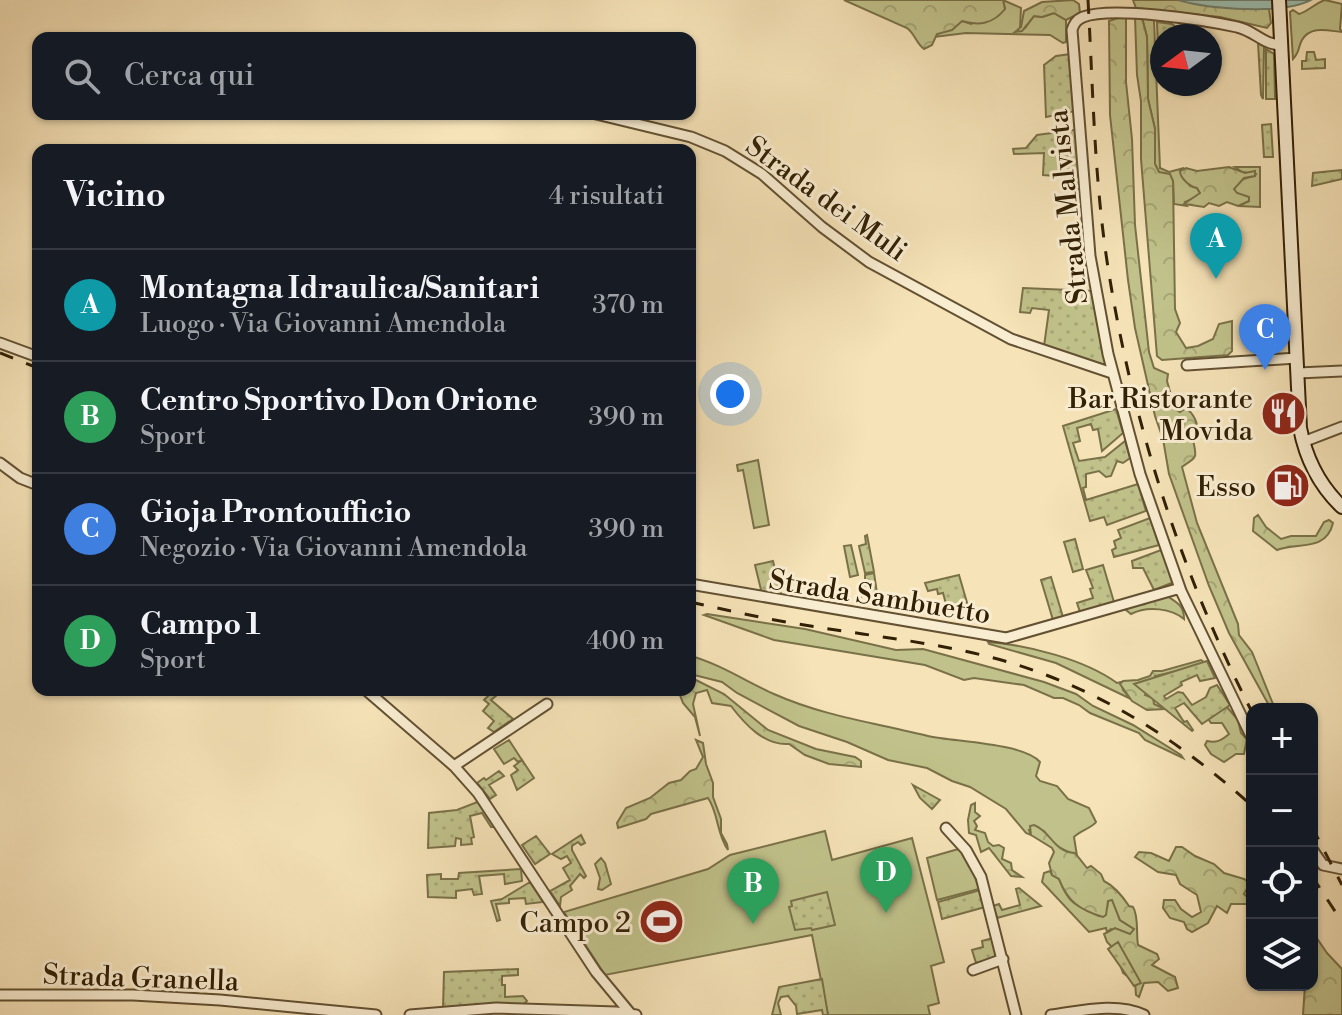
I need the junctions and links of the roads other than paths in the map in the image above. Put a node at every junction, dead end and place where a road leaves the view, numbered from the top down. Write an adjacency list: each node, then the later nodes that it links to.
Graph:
1 (1279, 0): 2 (main road)
2 (1281, 45): 6 (main road); 9 (street, Strada Malvista)
3 (621, 120): 9 (street, Strada dei Muli)
4 (0, 343): 5 (street)
5 (32, 355)
6 (1297, 358): 7 (street); 10 (main road)
7 (1187, 365)
8 (1342, 371): 10 (street)
9 (1112, 373): 17 (street, Strada Malvista)
10 (1298, 373): 12 (main road)
11 (1342, 427): 12 (street)
12 (1303, 442): 15 (main road)
13 (0, 463): 14 (street)
14 (32, 483)
15 (1342, 507)
16 (696, 585): 17 (street, Strada Sambuetto)
17 (1181, 591): 20 (street)
18 (373, 696): 21 (street)
19 (547, 704): 21 (street)
20 (1246, 726)
21 (454, 766): 29 (street)
22 (946, 828): 25 (street)
23 (1318, 858): 24 (street)
24 (1342, 869)
25 (1003, 959): 26 (street); 32 (street)
26 (973, 970)
27 (0, 995): 30 (street, Strada Granella)
28 (1078, 1013): 33 (street); 34 (street)
29 (633, 1014): 31 (street)
30 (376, 1015)
31 (410, 1015)
32 (1016, 1015)
33 (1051, 1015)
34 (1144, 1015)

